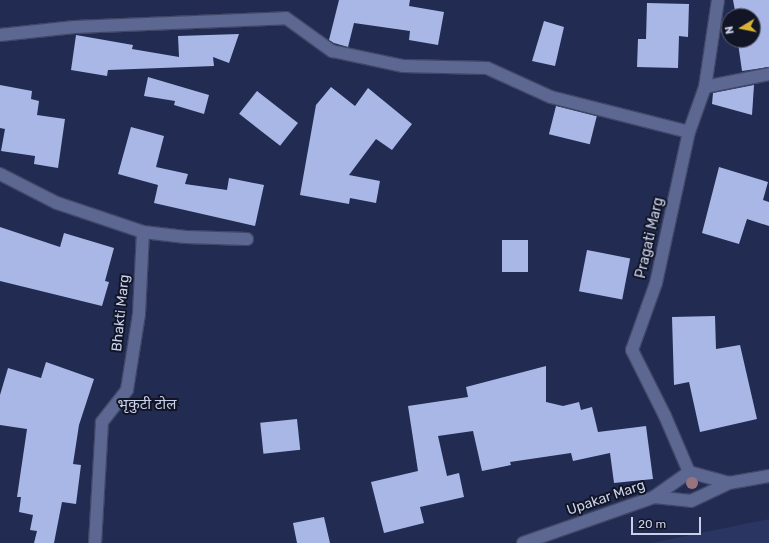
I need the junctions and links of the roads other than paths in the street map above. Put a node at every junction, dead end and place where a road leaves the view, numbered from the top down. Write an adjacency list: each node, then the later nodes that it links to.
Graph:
1 (718, 0): 4 (street, Pragati Marg)
2 (0, 35): 5 (street)
3 (769, 74): 4 (street)
4 (705, 87): 5 (street, Pragati Marg)
5 (689, 132): 9 (street, Pragati Marg)
6 (0, 174): 7 (street)
7 (143, 232): 8 (street); 13 (street, Bhakti Marg)
8 (247, 239)
9 (689, 472): 11 (street); 12 (street)
10 (769, 476): 11 (street, Upakar Marg)
11 (729, 484): 12 (street, Upakar Marg)
12 (654, 496): 14 (street, Upakar Marg)
13 (95, 543)
14 (523, 543)

